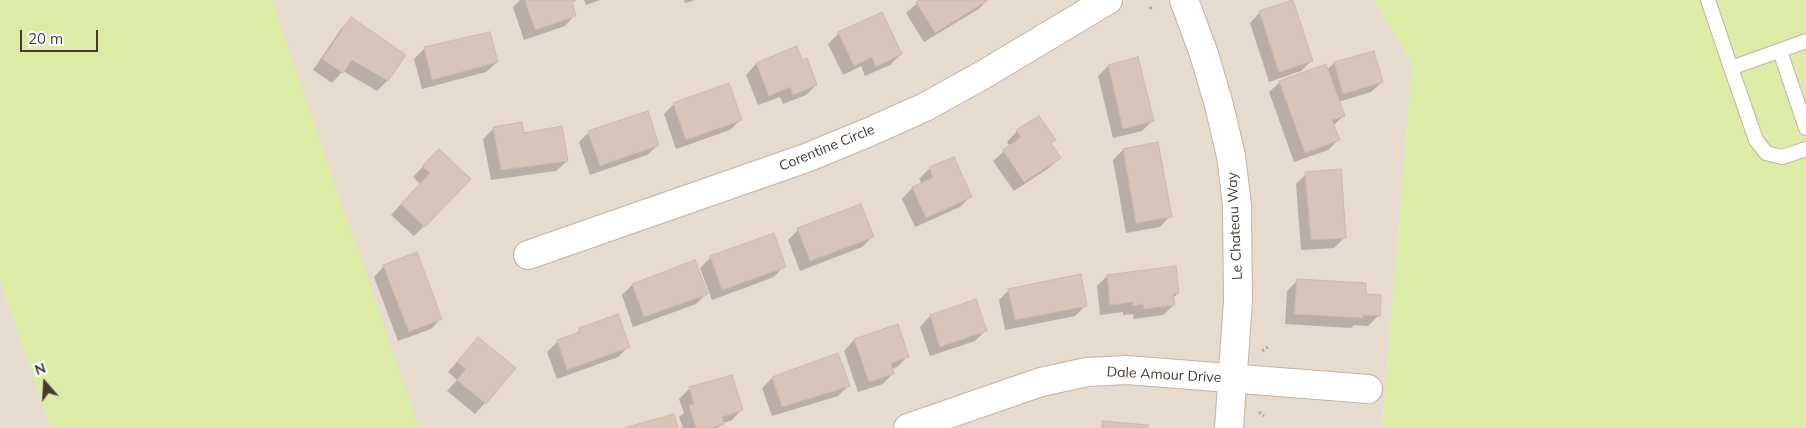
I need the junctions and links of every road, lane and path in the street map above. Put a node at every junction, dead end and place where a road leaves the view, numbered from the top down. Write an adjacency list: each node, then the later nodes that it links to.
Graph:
1 (1108, 0): 9 (street, Corentine Circle)
2 (1184, 0): 12 (street, Le Chateau Way)
3 (1708, 0): 6 (lane)
4 (1806, 41): 5 (lane)
5 (1780, 51): 6 (lane); 7 (lane)
6 (1731, 68): 8 (lane)
7 (1806, 128)
8 (1806, 149)
9 (528, 255)
10 (1268, 347): 11 (path)
11 (1262, 351)
12 (1231, 380): 13 (street, Dale Amour Drive); 16 (street, Dale Amour Drive); 17 (street, Le Chateau Way)
13 (1368, 389)
14 (1259, 412): 15 (path)
15 (1264, 416)
16 (908, 428)
17 (1229, 428)

